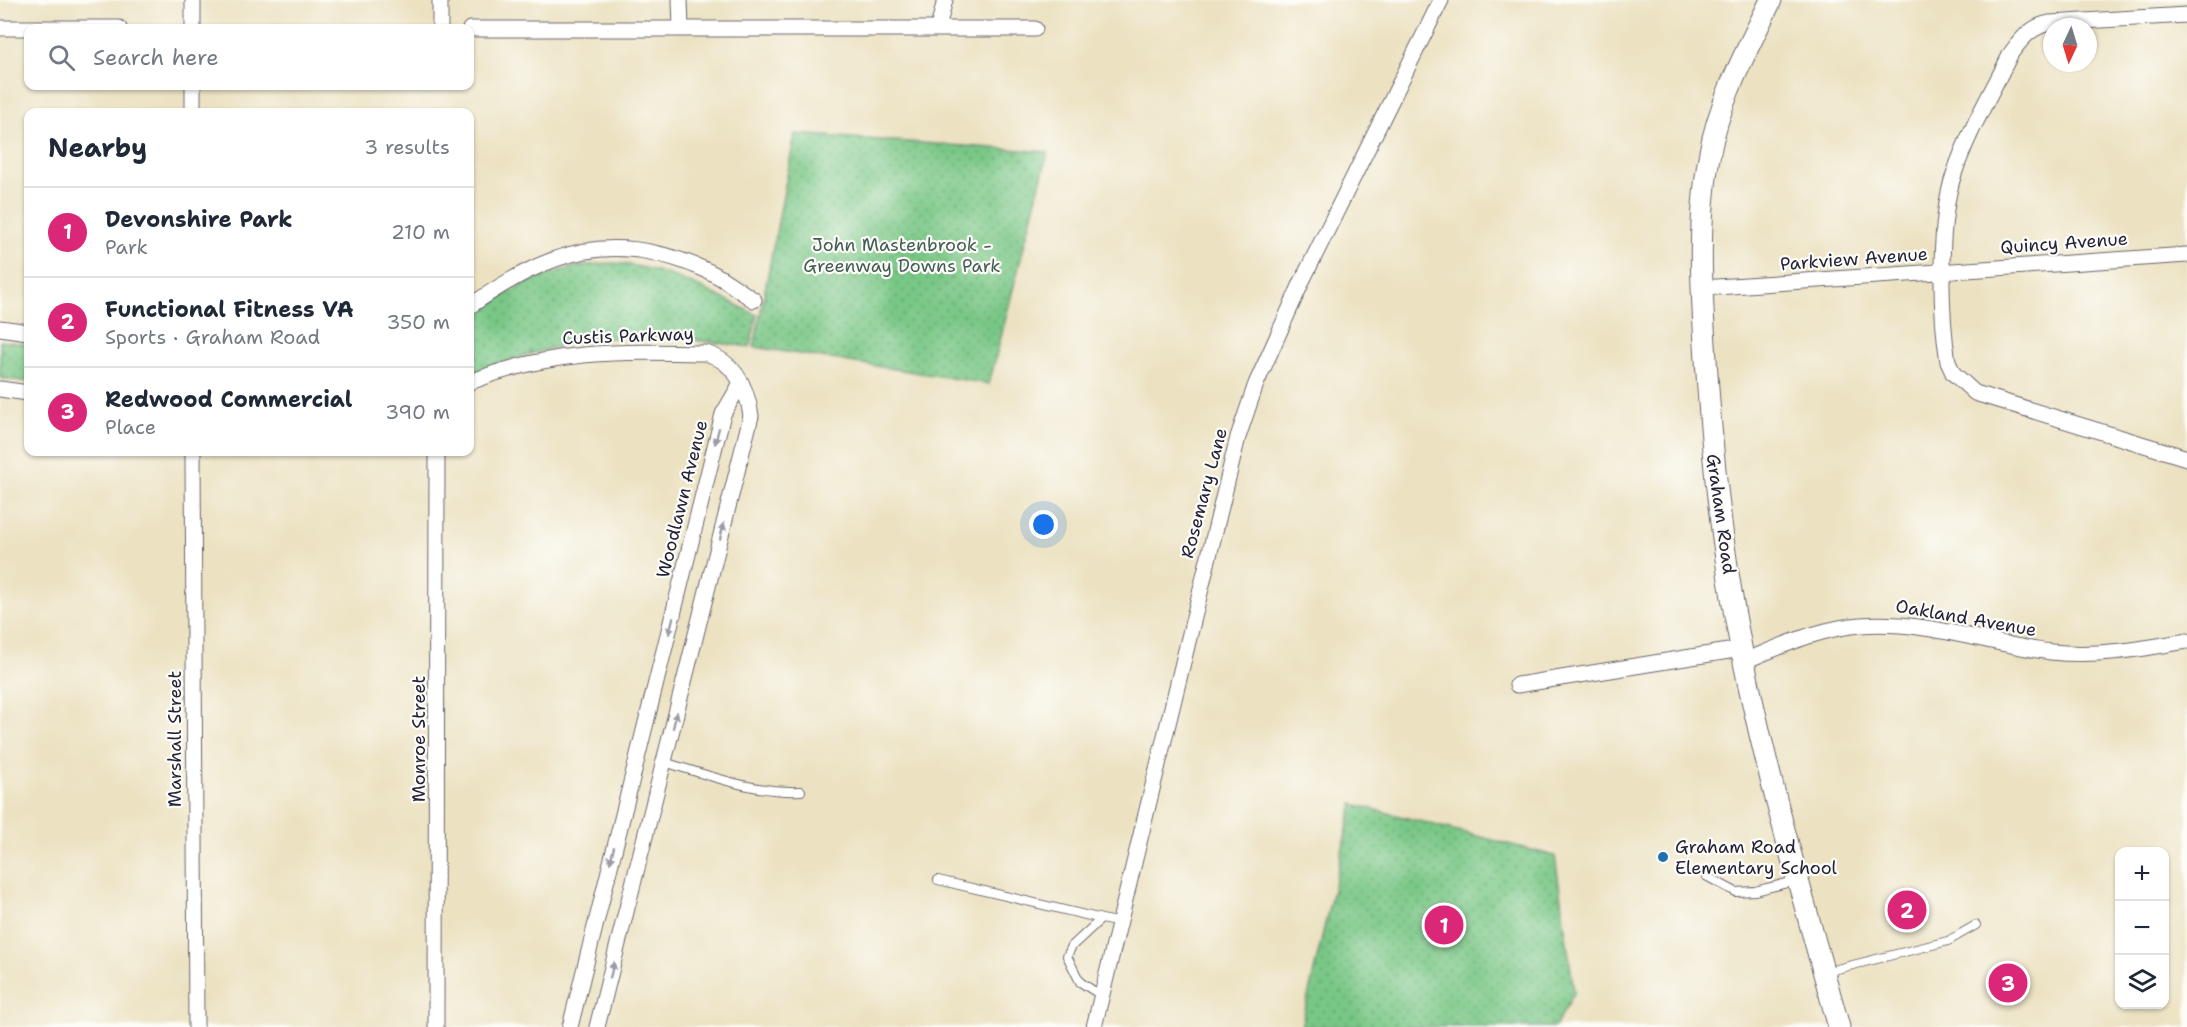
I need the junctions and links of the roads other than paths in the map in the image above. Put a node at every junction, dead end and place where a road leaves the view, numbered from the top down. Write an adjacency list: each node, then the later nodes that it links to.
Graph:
1 (193, 0): 8 (street)
2 (440, 0): 9 (street)
3 (681, 0): 12 (street)
4 (945, 0): 13 (street)
5 (1441, 0): 43 (street, Rosemary Lane)
6 (1771, 0): 20 (street, Graham Road)
7 (2187, 15): 19 (street)
8 (193, 24)
9 (440, 24)
10 (0, 28): 11 (street)
11 (24, 28)
12 (681, 28): 13 (street); 15 (street)
13 (938, 28): 14 (street)
14 (1035, 29)
15 (474, 30)
16 (193, 90): 17 (street)
17 (193, 108)
18 (2187, 255): 19 (street, Quincy Avenue)
19 (1944, 273): 20 (street, Parkview Avenue); 31 (street, Parkview Avenue)
20 (1702, 288): 33 (street, Graham Road)
21 (754, 300): 22 (street)
22 (474, 303)
23 (0, 328): 24 (street)
24 (24, 331)
25 (474, 380): 26 (street, Custis Parkway)
26 (741, 384): 35 (street, one-way to 26); 37 (street, Woodlawn Avenue, one-way to 37)
27 (0, 389): 28 (street)
28 (24, 392)
29 (194, 456): 47 (street, Marshall Street)
30 (437, 456): 48 (street, Monroe Street)
31 (2187, 458)
32 (2187, 641): 33 (street, Oakland Avenue)
33 (1743, 655): 34 (street, Oakland Avenue); 41 (street, Graham Road)
34 (1517, 686)
35 (664, 762): 36 (lane); 38 (street)
36 (801, 791)
37 (621, 821): 38 (street); 49 (street, Woodlawn Avenue, one-way to 49)
38 (647, 829): 50 (street, one-way to 38)
39 (1706, 876): 41 (lane)
40 (938, 880): 42 (lane)
41 (1799, 880): 45 (street, Graham Road)
42 (1101, 919): 43 (lane); 46 (lane)
43 (1119, 923): 46 (street, Rosemary Lane)
44 (1976, 925): 45 (lane)
45 (1824, 972): 52 (street, Graham Road)
46 (1102, 996): 51 (street, Rosemary Lane)
47 (196, 1027)
48 (436, 1027)
49 (570, 1027)
50 (597, 1027)
51 (1094, 1027)
52 (1839, 1027)

